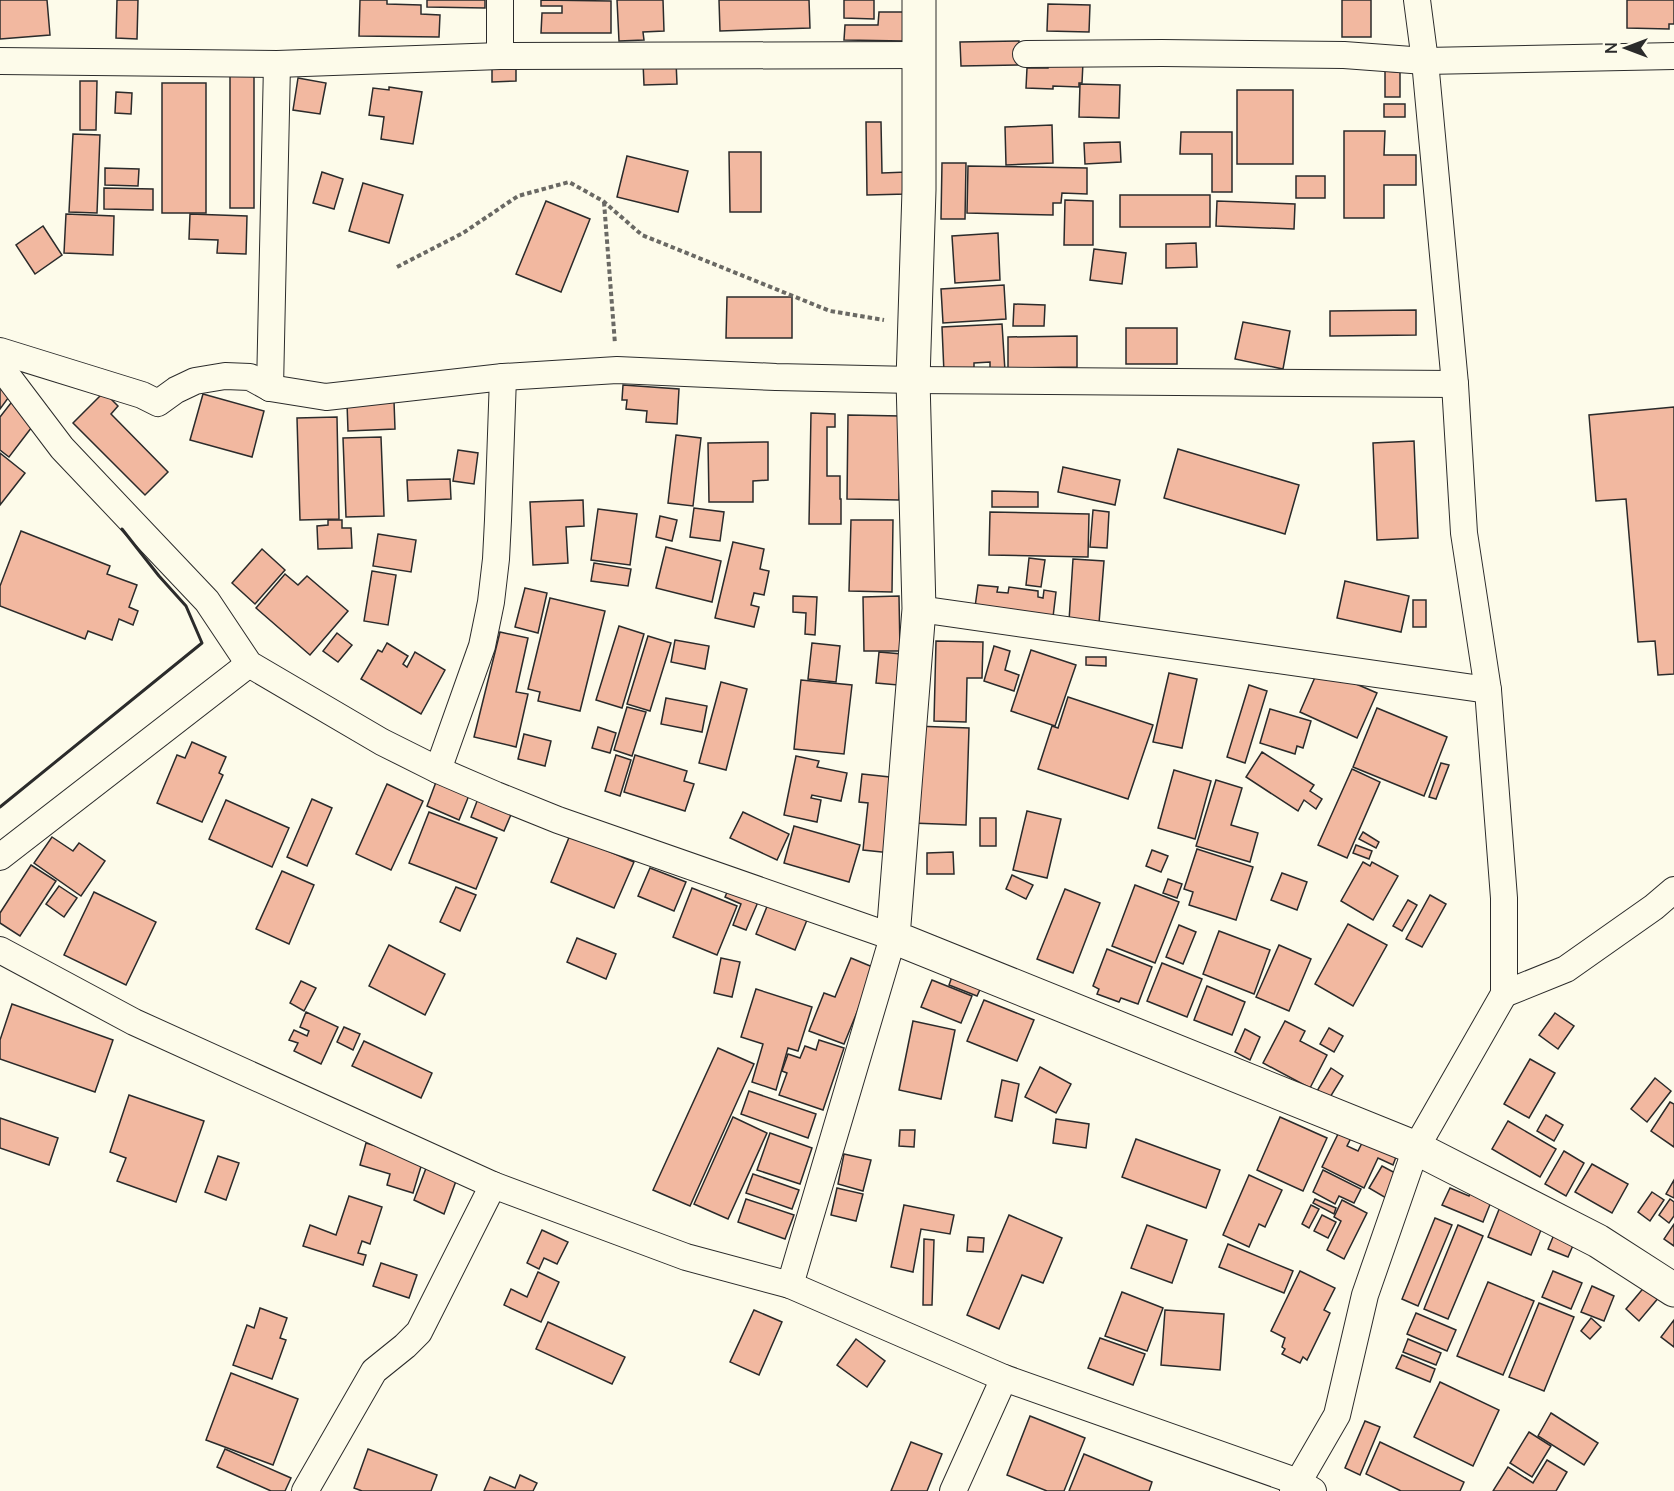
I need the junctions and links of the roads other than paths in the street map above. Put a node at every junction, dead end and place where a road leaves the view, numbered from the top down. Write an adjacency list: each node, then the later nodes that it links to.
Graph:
1 (500, 0): 6 (street)
2 (920, 0): 5 (street)
3 (1417, 0): 9 (street)
4 (1026, 54): 9 (street)
5 (920, 55): 6 (street); 14 (street)
6 (500, 56): 10 (street)
7 (1674, 56): 9 (street)
8 (0, 61): 10 (street)
9 (1425, 61): 15 (street)
10 (277, 64): 16 (street)
11 (0, 351): 16 (street)
12 (0, 366): 18 (street)
13 (503, 377): 14 (street); 16 (street); 20 (street)
14 (913, 380): 15 (street); 17 (street)
15 (1455, 384): 19 (street)
16 (270, 388)
17 (920, 609): 19 (street); 23 (street)
18 (249, 664): 20 (street); 21 (street)
19 (1488, 690): 25 (street)
20 (438, 770): 23 (street)
21 (0, 857)
22 (1674, 890): 25 (street)
23 (893, 937): 26 (street); 28 (street)
24 (0, 950): 27 (street)
25 (1504, 994): 26 (street)
26 (1416, 1148): 29 (street); 31 (street)
27 (493, 1185): 28 (street); 32 (street)
28 (790, 1285): 30 (street)
29 (1674, 1290)
30 (1004, 1378): 31 (street); 33 (street)
31 (1301, 1488)
32 (305, 1491)
33 (953, 1491)

